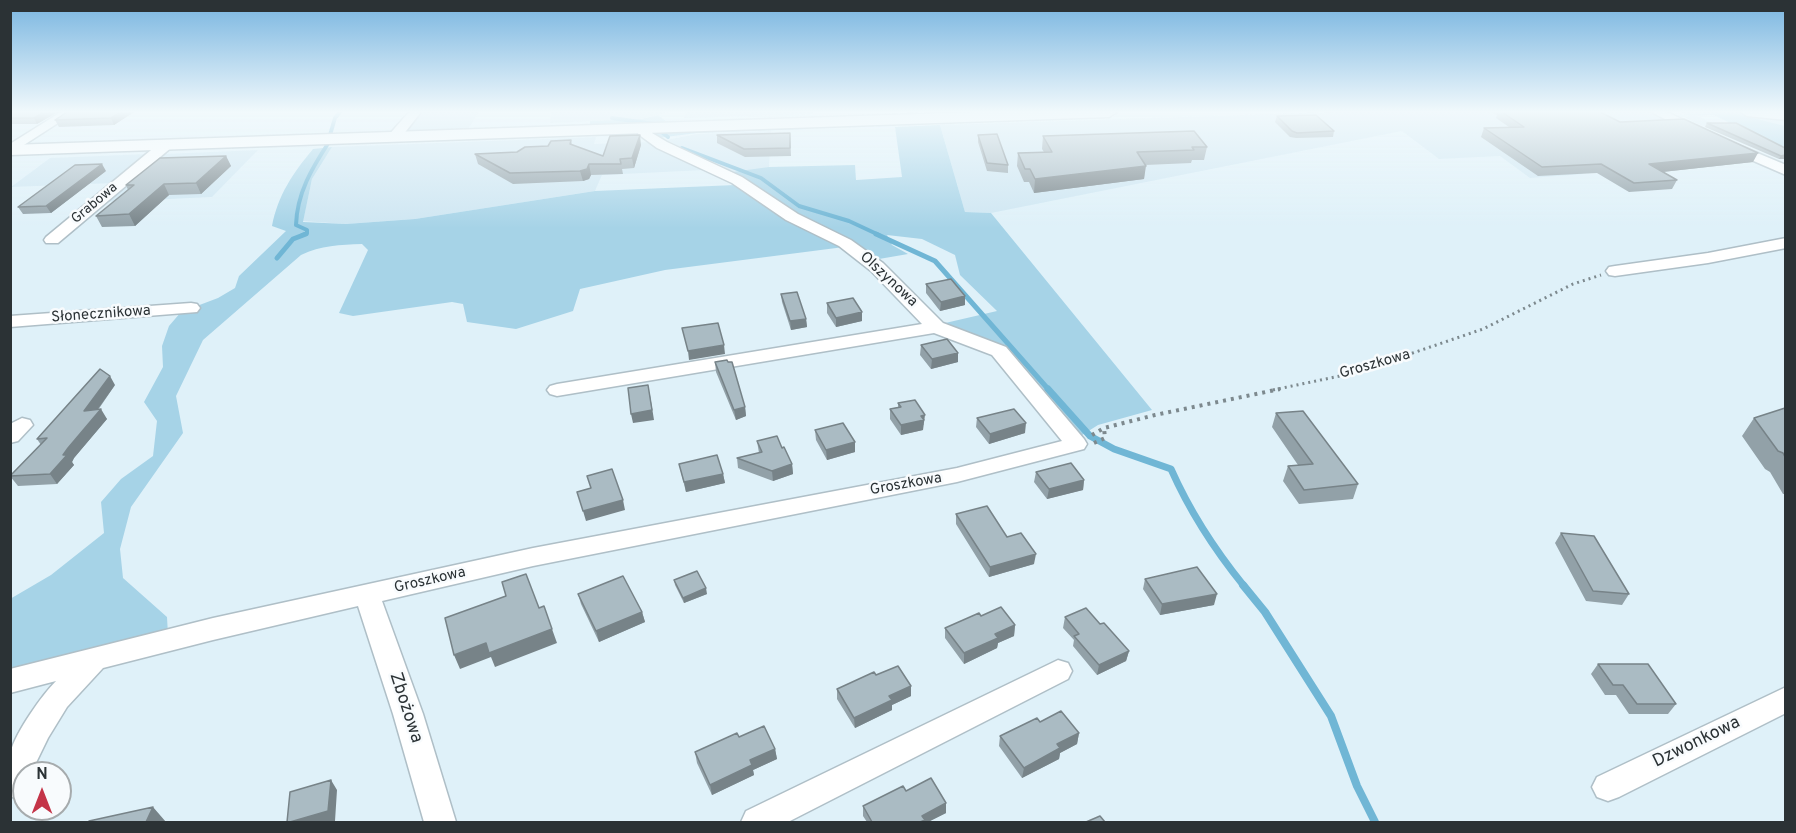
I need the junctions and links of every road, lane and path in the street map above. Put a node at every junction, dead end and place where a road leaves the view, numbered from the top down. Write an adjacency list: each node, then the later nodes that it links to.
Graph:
1 (159, 151): 5 (street, Grabowa)
2 (675, 151): 10 (street, Olszynowa)
3 (1742, 151): 4 (street)
4 (1785, 171)
5 (52, 240)
6 (1785, 243): 7 (street)
7 (1615, 271): 12 (path, Groszkowa)
8 (191, 308): 9 (street, Słonecznikowa)
9 (10, 322)
10 (936, 327): 11 (street); 14 (street, Olszynowa)
11 (557, 390)
12 (1104, 428): 13 (path); 14 (path, Groszkowa)
13 (1105, 438)
14 (1076, 444): 15 (street, Groszkowa)
15 (367, 595): 16 (street, Groszkowa); 22 (street, Zbożowa)
16 (94, 660): 18 (street, Groszkowa); 20 (street)
17 (1058, 672): 23 (street)
18 (10, 681)
19 (1785, 699): 21 (street, Dzwonkowa)
20 (10, 784)
21 (1608, 787)
22 (440, 822)
23 (758, 822)

